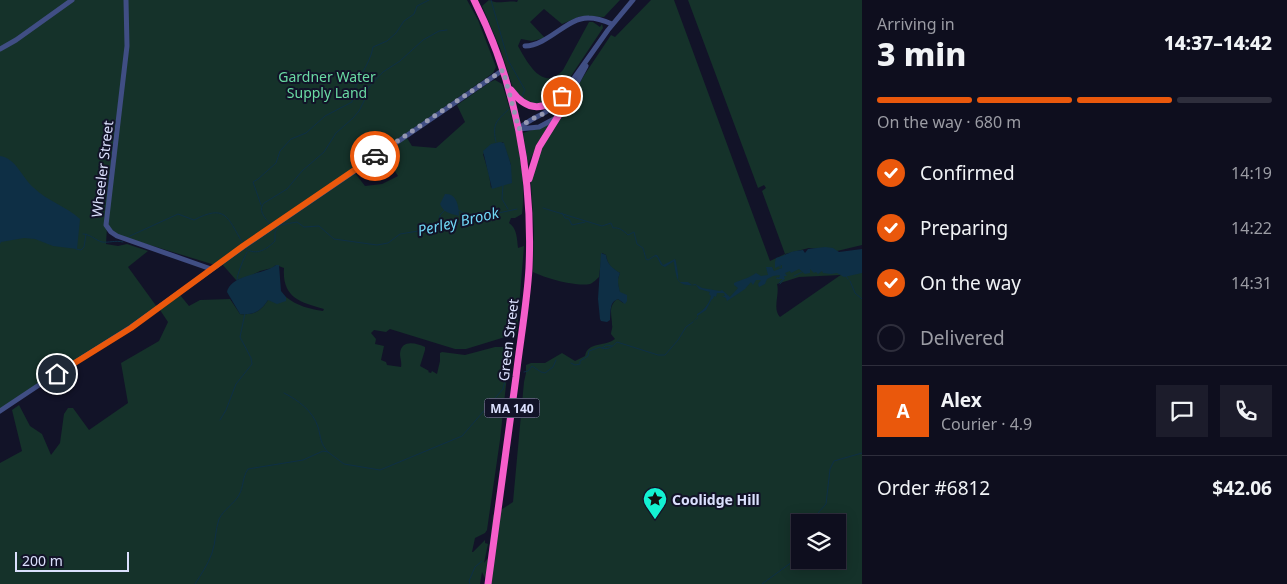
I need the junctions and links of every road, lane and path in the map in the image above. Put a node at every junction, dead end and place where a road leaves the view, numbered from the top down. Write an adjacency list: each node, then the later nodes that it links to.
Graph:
1 (72, 0): 8 (street)
2 (126, 0): 15 (street, Wheeler Street)
3 (474, 0): 9 (highway, MA 140)
4 (633, 0): 5 (street)
5 (612, 24): 6 (street); 7 (street)
6 (604, 36): 11 (street); 12 (street)
7 (525, 46)
8 (0, 49)
9 (503, 70): 10 (highway, MA 140); 15 (street)
10 (508, 86): 11 (highway); 13 (highway, MA 140)
11 (564, 92): 13 (street)
12 (562, 110): 13 (street); 14 (highway)
13 (519, 129): 14 (highway, Green Street / MA 140)
14 (527, 187): 17 (highway, Green Street / MA 140)
15 (211, 270): 16 (street)
16 (0, 411)
17 (488, 584)

